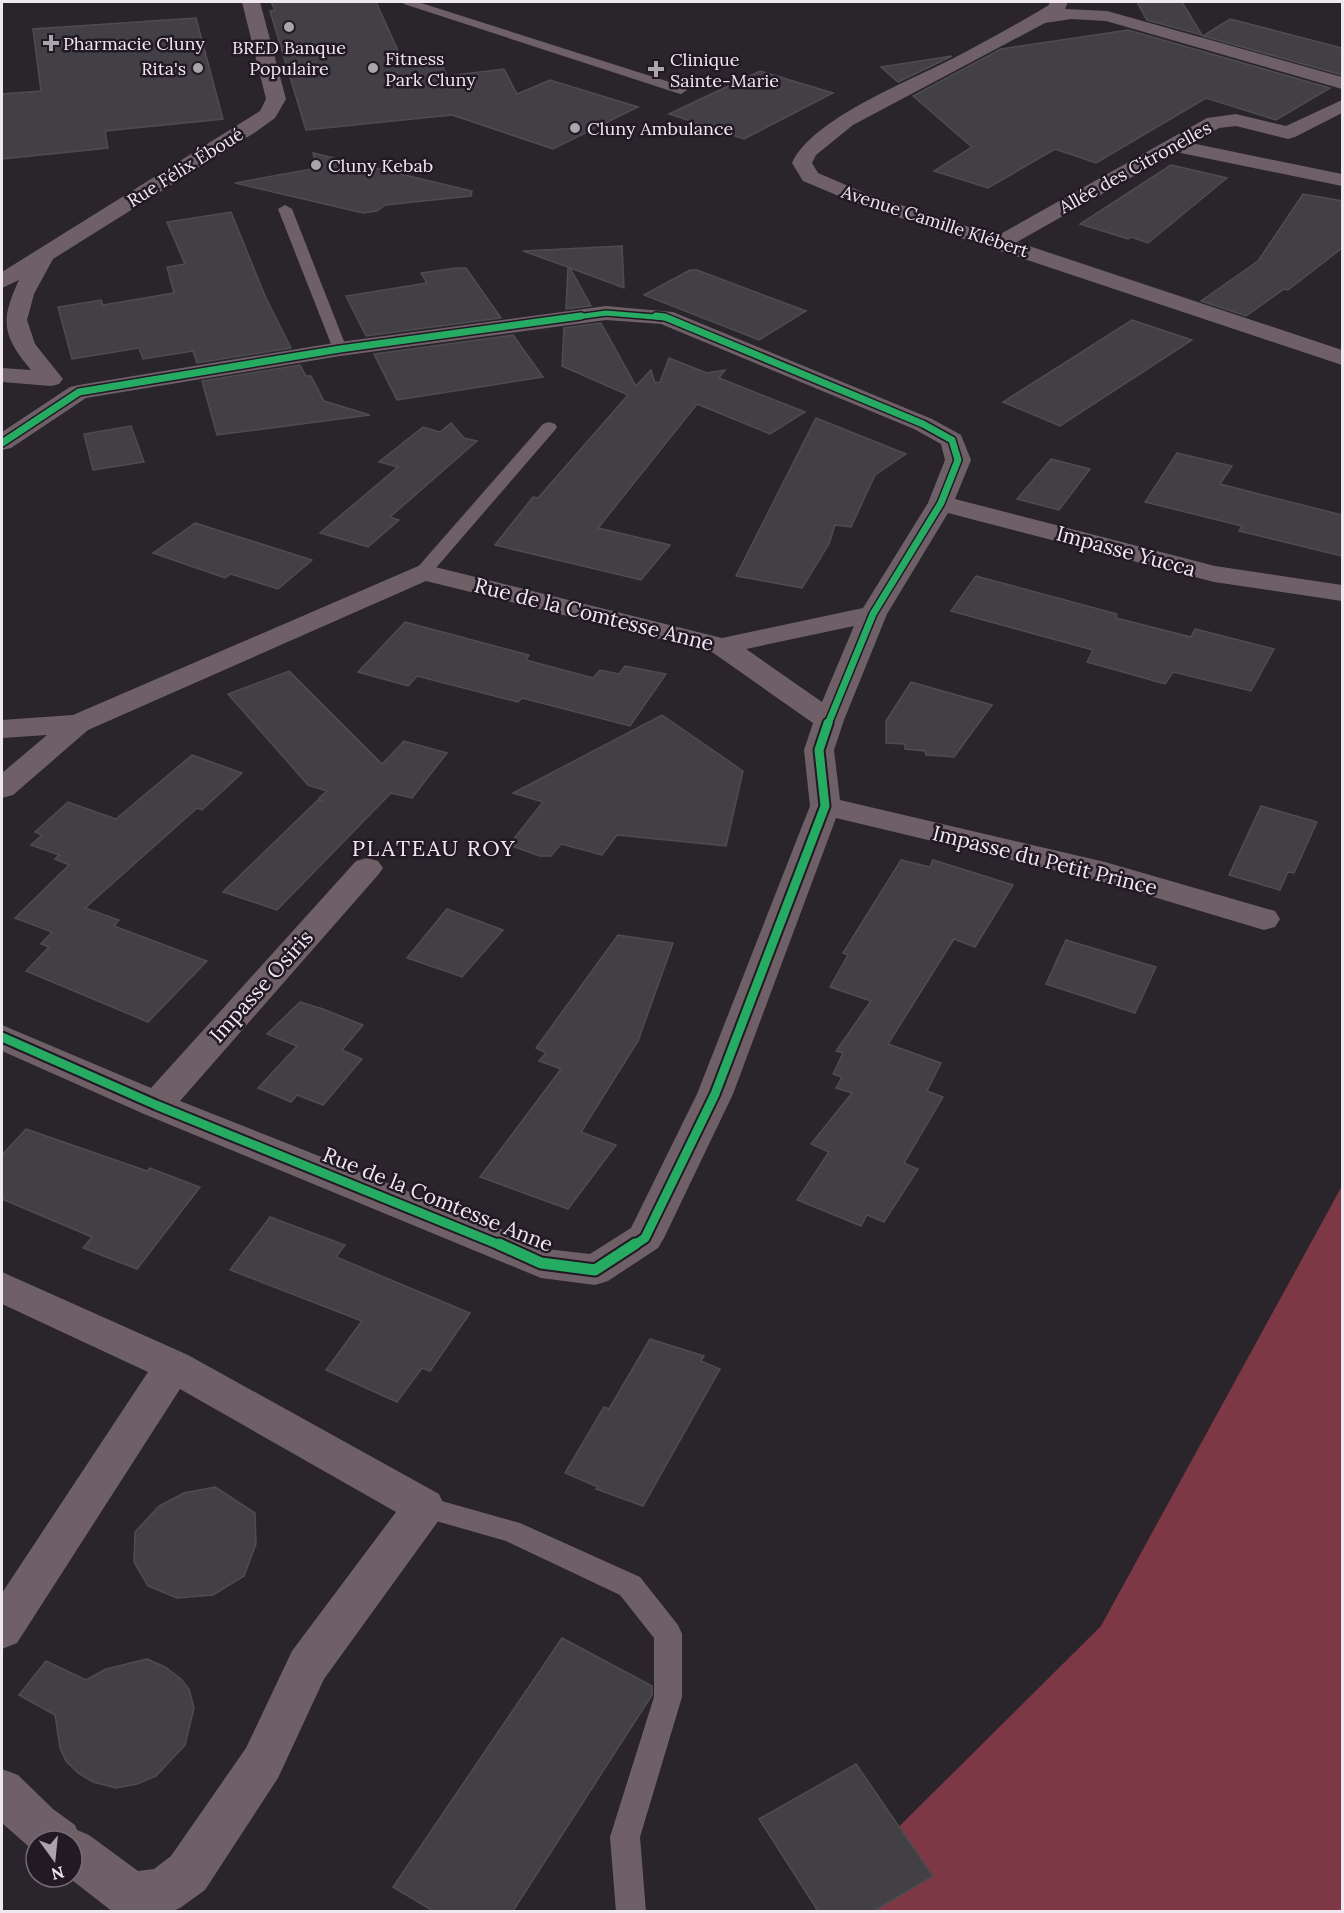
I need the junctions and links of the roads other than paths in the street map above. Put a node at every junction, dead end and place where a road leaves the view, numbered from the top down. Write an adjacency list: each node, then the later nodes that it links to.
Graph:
1 (251, 2): 16 (street, Rue Félix Éboué)
2 (408, 2): 8 (lane)
3 (1059, 2): 6 (street, Avenue Camille Klébert)
4 (1088, 2): 5 (street, Avenue Camille Klébert)
5 (1107, 16): 6 (street, Avenue Camille Klébert); 7 (street, Avenue Camille Klébert)
6 (1039, 18): 15 (street, Avenue Camille Klébert)
7 (1342, 83)
8 (681, 90)
9 (1342, 106): 10 (street)
10 (1288, 133): 11 (street, Allée des Citronelles); 12 (street)
11 (1171, 145): 12 (street); 15 (street, Allée des Citronelles)
12 (1247, 161): 13 (street)
13 (1342, 180)
14 (285, 209): 19 (lane)
15 (1000, 243): 21 (street, Avenue Camille Klébert)
16 (44, 256): 17 (street); 18 (street, Rue Félix Éboué); 23 (street)
17 (2, 264)
18 (2, 281)
19 (339, 349): 24 (street); 27 (street)
20 (2, 354): 23 (street)
21 (1342, 358)
22 (2, 375): 23 (street)
23 (51, 379): 24 (street)
24 (80, 392): 26 (street)
25 (549, 427): 28 (lane)
26 (2, 443)
27 (941, 503): 29 (street, Impasse Yucca); 30 (street)
28 (423, 572): 31 (street, Rue de la Comtesse Anne); 33 (street)
29 (1342, 593)
30 (873, 614): 31 (street); 32 (street)
31 (723, 646): 32 (street, Rue de la Comtesse Anne)
32 (829, 720): 36 (street, Rue de la Comtesse Anne)
33 (78, 724): 34 (street); 35 (street)
34 (2, 729)
35 (2, 788)
36 (825, 806): 38 (street, Impasse du Petit Prince); 40 (street, Rue de la Comtesse Anne)
37 (367, 867): 40 (street, Impasse Osiris)
38 (1264, 919)
39 (2, 1037): 40 (street, Rue de la Comtesse Anne)
40 (156, 1105)
41 (2, 1287): 42 (street)
42 (174, 1366): 43 (street); 44 (street)
43 (424, 1507): 47 (street); 48 (lane)
44 (2, 1629)
45 (2, 1791): 46 (street)
46 (42, 1829)
47 (84, 1860)
48 (631, 1911)

